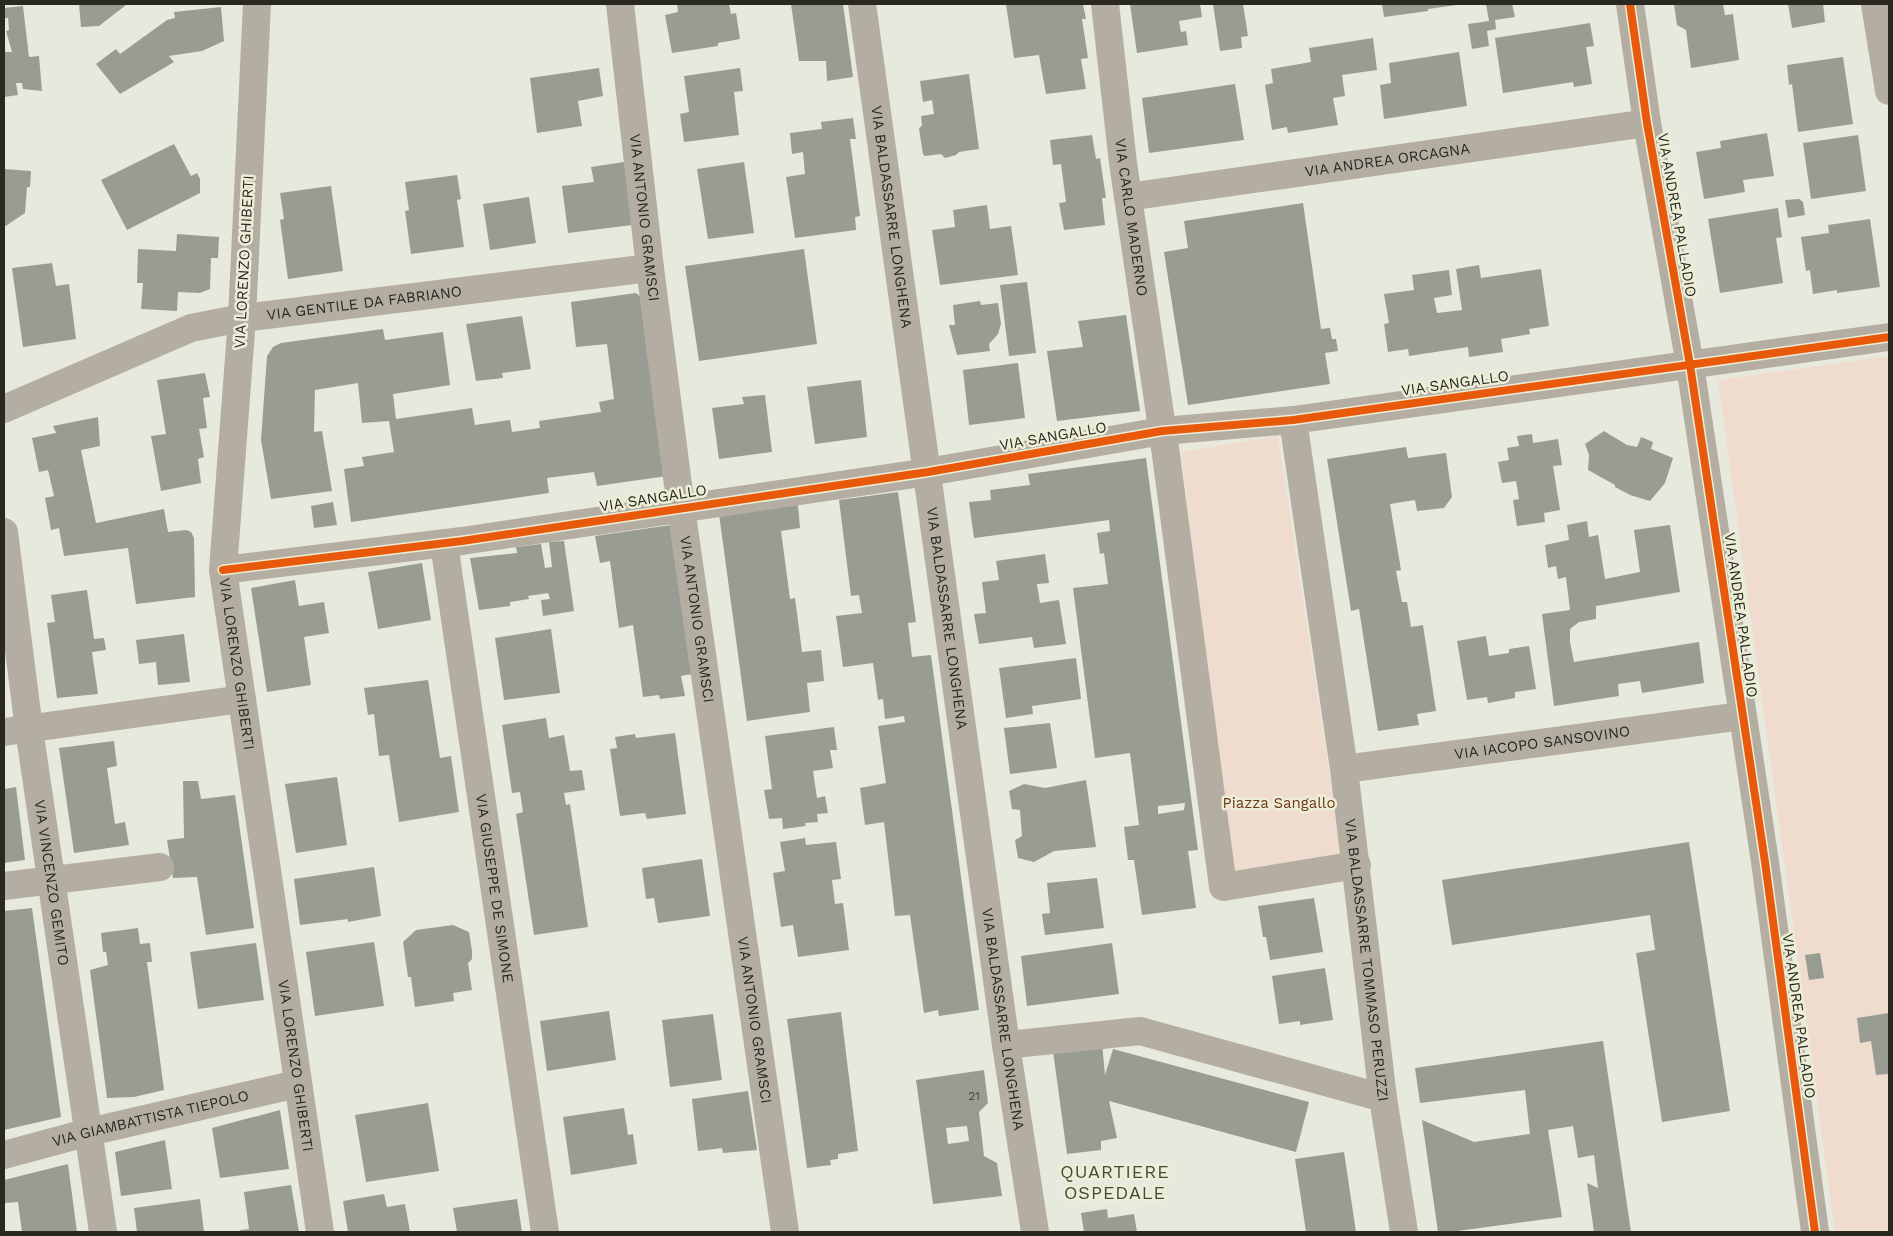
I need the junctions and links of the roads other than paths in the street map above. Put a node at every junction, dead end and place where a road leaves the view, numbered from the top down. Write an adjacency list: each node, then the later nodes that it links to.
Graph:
1 (257, 4): 11 (street, VIA LORENZO GHIBERTI)
2 (620, 4): 10 (street, VIA ANTONIO GRAMSCI)
3 (862, 4): 17 (street, VIA BALDASSARRE LONGHENA)
4 (1105, 4): 9 (street, VIA CARLO MADERNO)
5 (1630, 4): 8 (street, VIA ANDREA PALLADIO)
6 (1875, 4): 7 (street)
7 (1889, 91)
8 (1647, 123): 9 (street, VIA ANDREA ORCAGNA); 13 (street, VIA ANDREA PALLADIO)
9 (1128, 198): 16 (street, VIA CARLO MADERNO)
10 (650, 268): 11 (street, VIA GENTILE DA FABRIANO); 18 (street, VIA ANTONIO GRAMSCI)
11 (242, 318): 14 (street, VIA GENTILE DA FABRIANO); 21 (street, VIA LORENZO GHIBERTI)
12 (1889, 337): 13 (street, VIA SANGALLO)
13 (1690, 365): 15 (street, VIA SANGALLO); 23 (street, VIA ANDREA PALLADIO)
14 (4, 408)
15 (1293, 420): 16 (street, VIA SANGALLO); 25 (street, VIA BALDASSARRE TOMMASO PERUZZI)
16 (1162, 431): 17 (street, VIA SANGALLO); 26 (street)
17 (928, 472): 18 (street, VIA SANGALLO); 30 (street, VIA BALDASSARRE LONGHENA)
18 (681, 508): 20 (street, VIA SANGALLO); 38 (street, VIA ANTONIO GRAMSCI)
19 (4, 532): 24 (street, VIA VINCENZO GEMITO)
20 (444, 544): 21 (street, VIA SANGALLO); 37 (street, VIA GIUSEPPE DE SIMONE)
21 (223, 570): 22 (street, VIA LORENZO GHIBERTI)
22 (242, 699): 24 (street); 31 (street, VIA LORENZO GHIBERTI)
23 (1742, 716): 25 (street, VIA IACOPO SANSOVINO); 41 (street, VIA ANDREA PALLADIO)
24 (16, 730): 28 (street, VIA VINCENZO GEMITO)
25 (1344, 769): 26 (street, VIA BALDASSARRE TOMMASO PERUZZI)
26 (1356, 866): 32 (street, VIA BALDASSARRE TOMMASO PERUZZI)
27 (160, 867): 28 (street)
28 (51, 881): 29 (street); 33 (street, VIA VINCENZO GEMITO)
29 (4, 886)
30 (1006, 1046): 32 (street); 39 (street, VIA BALDASSARRE LONGHENA)
31 (298, 1084): 33 (street, VIA GIAMBATTISTA TIEPOLO); 36 (street, VIA LORENZO GHIBERTI)
32 (1383, 1098): 40 (street, VIA BALDASSARRE TOMMASO PERUZZI)
33 (89, 1132): 34 (street, VIA GIAMBATTISTA TIEPOLO); 35 (street, VIA VINCENZO GEMITO)
34 (4, 1155)
35 (103, 1232)
36 (320, 1232)
37 (544, 1232)
38 (785, 1232)
39 (1035, 1232)
40 (1404, 1232)
41 (1815, 1232)

